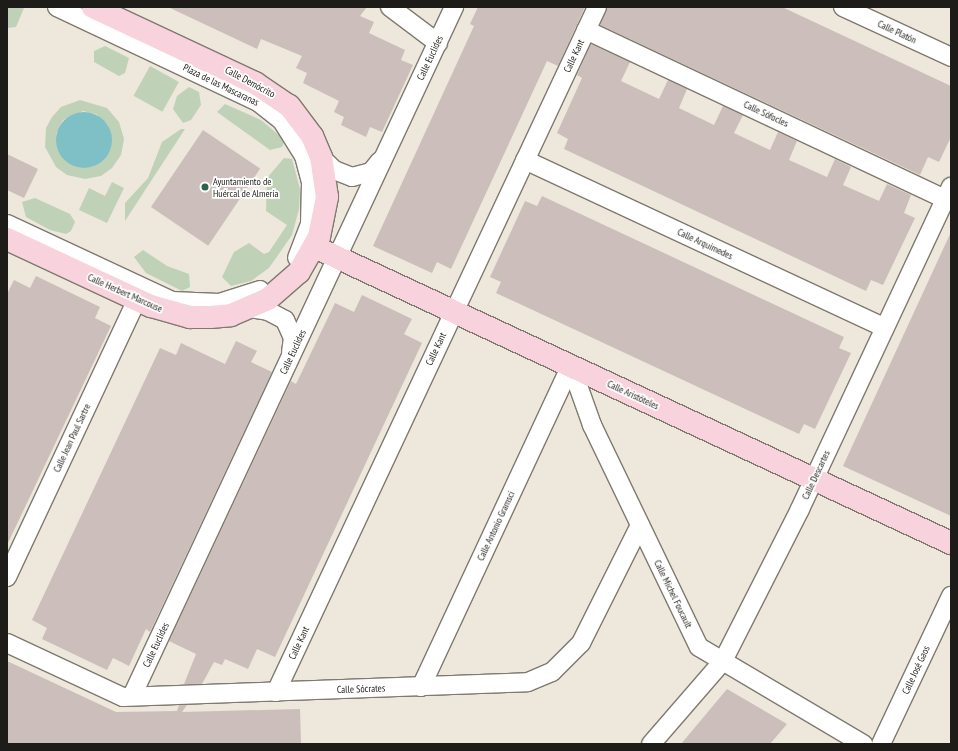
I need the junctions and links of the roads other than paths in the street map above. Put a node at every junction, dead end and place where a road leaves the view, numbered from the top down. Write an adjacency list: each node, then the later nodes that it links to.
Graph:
1 (57, 7): 14 (street, Plaza de las Mascaranas)
2 (390, 7): 8 (street)
3 (454, 7): 8 (street, Calle Euclides)
4 (597, 7): 7 (street, Calle Kant)
5 (843, 7): 9 (street, Calle Platón)
6 (98, 8): 11 (street, Calle Demócrito)
7 (586, 30): 12 (street, Calle Kant); 13 (street, Calle Sófocles)
8 (438, 43): 10 (street, Calle Euclides)
9 (951, 57)
10 (386, 152): 11 (street); 16 (street, Calle Euclides)
11 (321, 157): 15 (street, Calle Demócrito)
12 (525, 160): 19 (street, Calle Kant); 20 (street, Calle Arquímedes)
13 (948, 193): 20 (street, Calle Descartes)
14 (8, 237): 17 (street, Calle Herbert Marcouse)
15 (315, 247): 16 (street, Calle Aristóteles); 18 (street, Calle Herbert Marcouse)
16 (338, 257): 19 (street, Calle Aristóteles); 21 (street, Calle Euclides)
17 (137, 300): 18 (street, Calle Herbert Marcouse); 26 (street, Calle Jean Paul Sartre)
18 (250, 308): 21 (street)
19 (454, 312): 22 (street, Calle Aristóteles); 31 (street, Calle Kant)
20 (885, 328): 23 (street, Calle Descartes)
21 (289, 360): 32 (street, Calle Euclides)
22 (571, 366): 23 (street, Calle Aristóteles); 24 (street, Calle Michel Foucault); 30 (street, Calle Antonio Gramsci)
23 (814, 480): 25 (street, Calle Aristóteles); 29 (street, Calle Descartes)
24 (640, 525): 29 (street, Calle Michel Foucault); 30 (street, Calle Sócrates)
25 (951, 543)
26 (7, 577)
27 (951, 596): 35 (street, Calle José Gaos)
28 (7, 643): 32 (street, Calle Sócrates)
29 (723, 661): 33 (street, Calle Descartes); 34 (street, Calle Michel Foucault)
30 (421, 687): 31 (street, Calle Sócrates)
31 (276, 692): 32 (street, Calle Sócrates)
32 (132, 696)
33 (652, 744)
34 (863, 744)
35 (881, 744)

